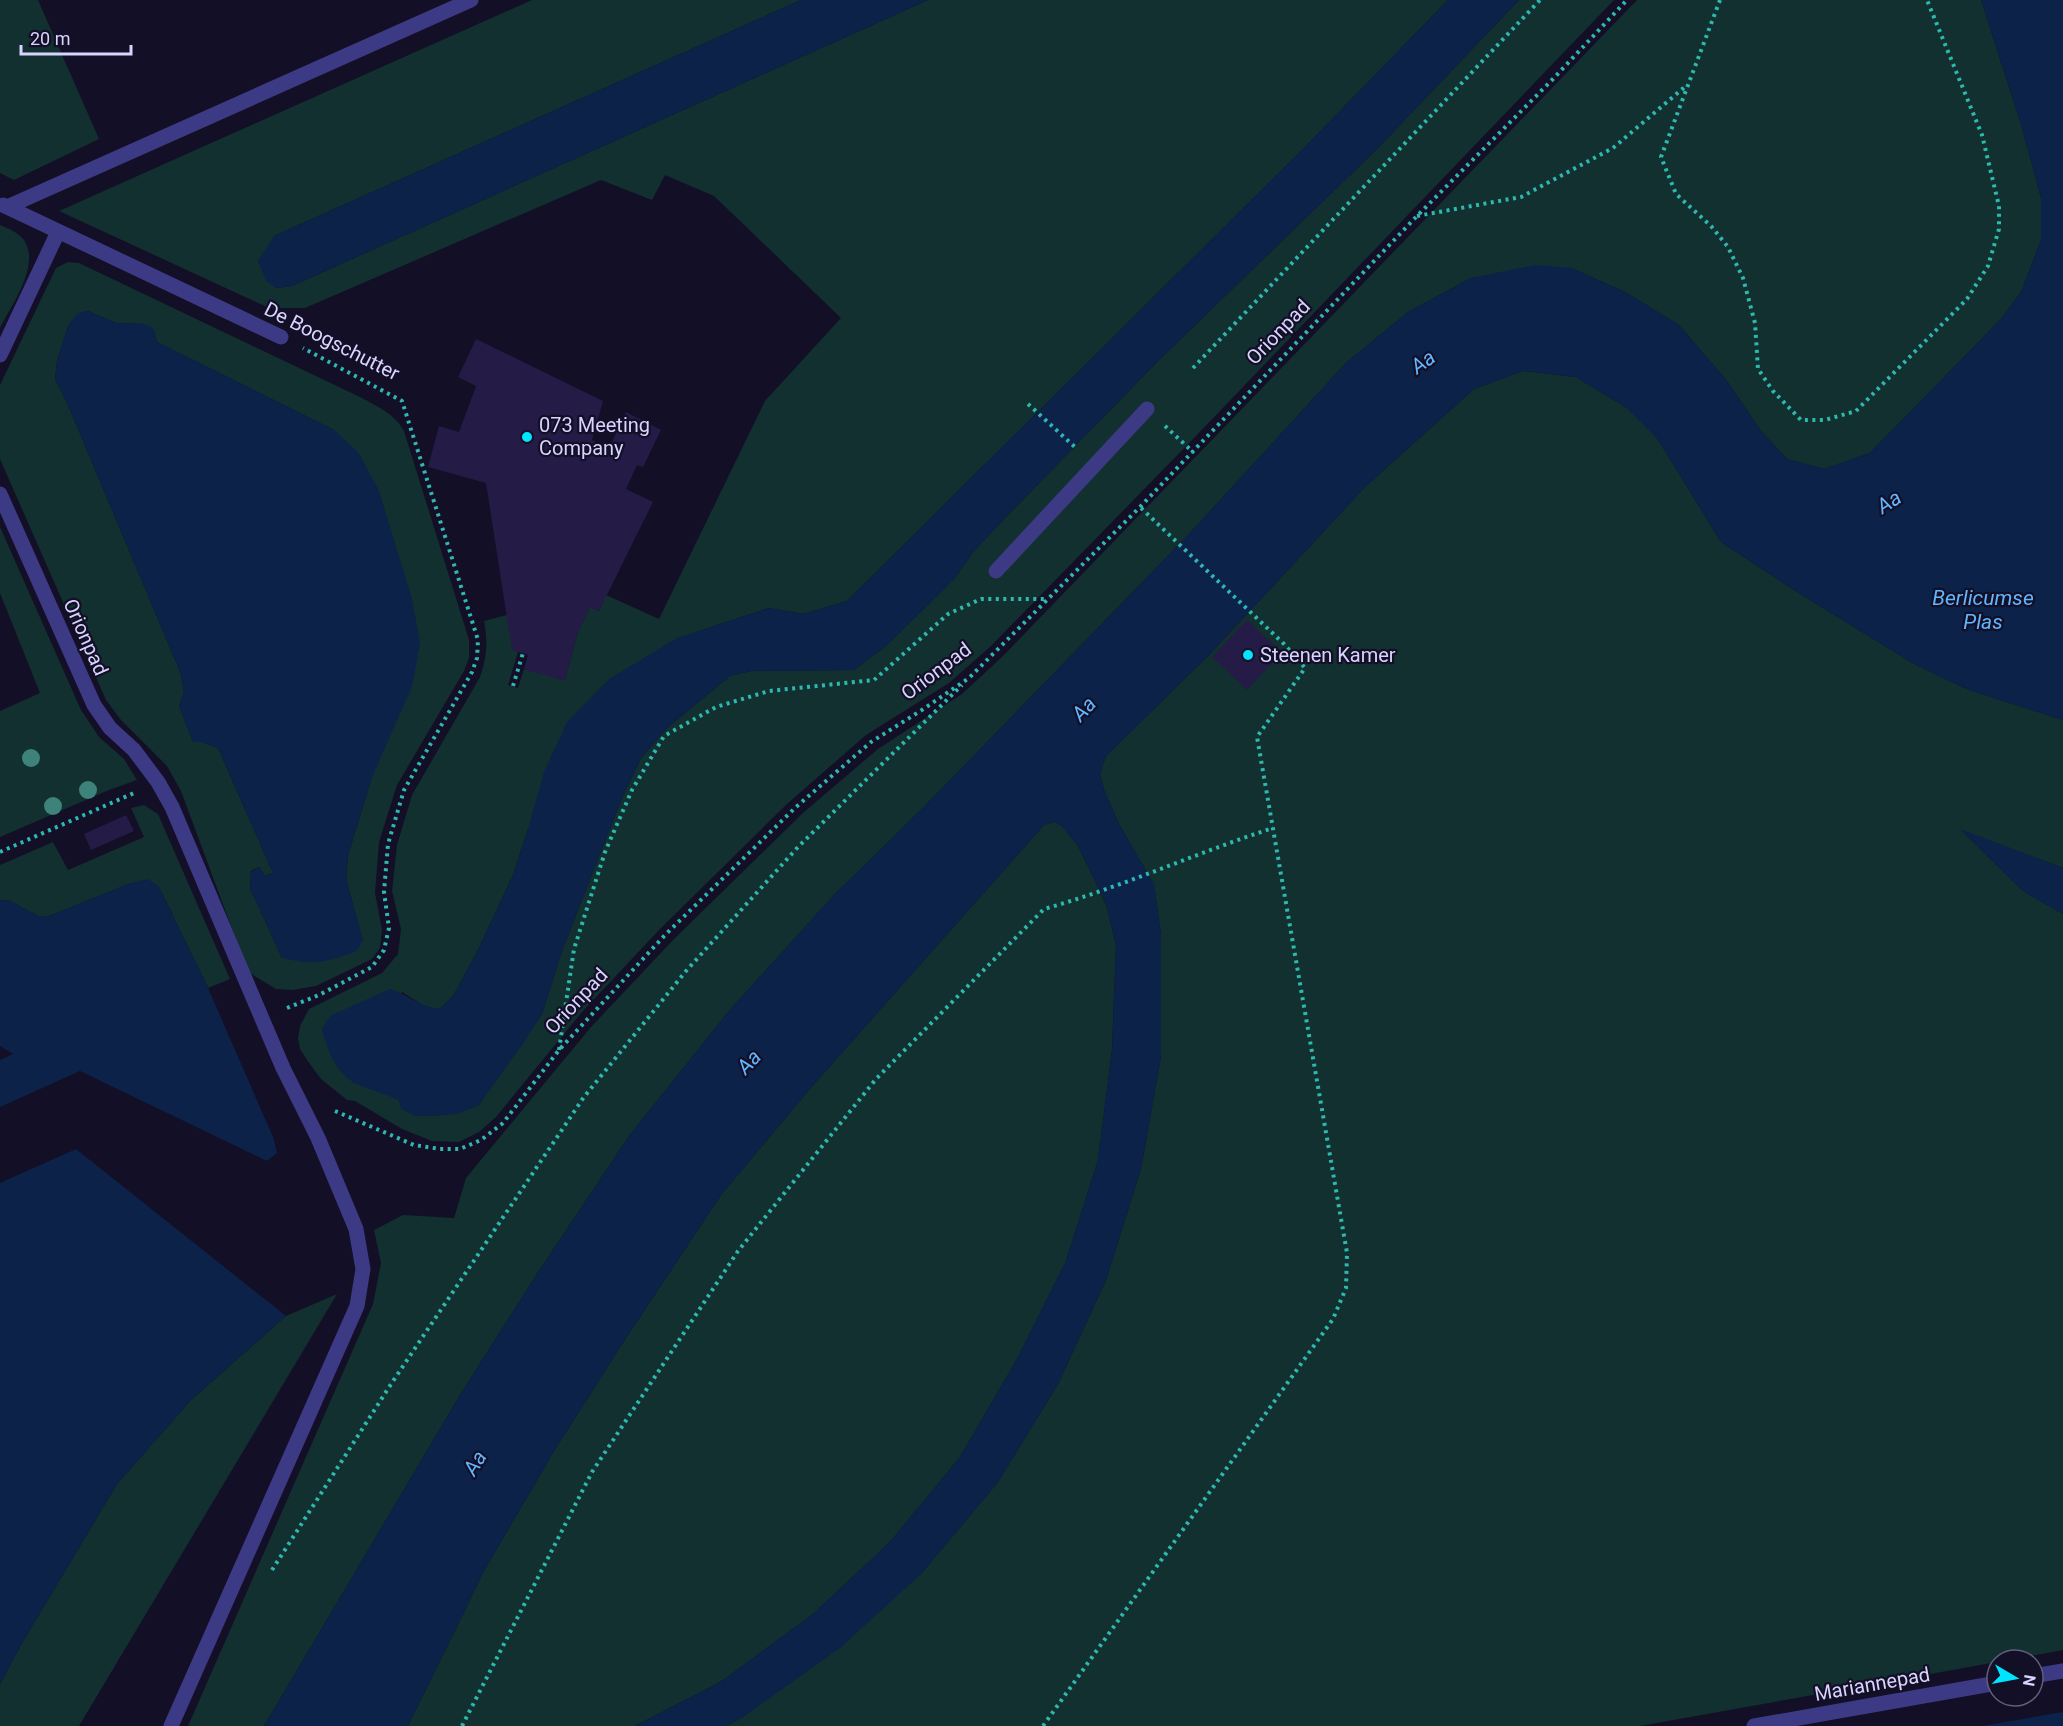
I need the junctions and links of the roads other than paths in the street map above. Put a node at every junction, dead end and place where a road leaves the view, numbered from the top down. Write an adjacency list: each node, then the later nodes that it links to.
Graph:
1 (471, 0): 2 (street)
2 (4, 205): 3 (street, De Boogschutter)
3 (58, 232): 4 (street, De Boogschutter); 5 (street)
4 (281, 337)
5 (0, 355)
6 (1147, 410): 8 (street)
7 (0, 494): 12 (street, Orionpad)
8 (996, 571)
9 (2063, 1671): 10 (street)
10 (2045, 1674)
11 (1985, 1685): 13 (street, Mariannepad)
12 (171, 1726)
13 (1754, 1726)

